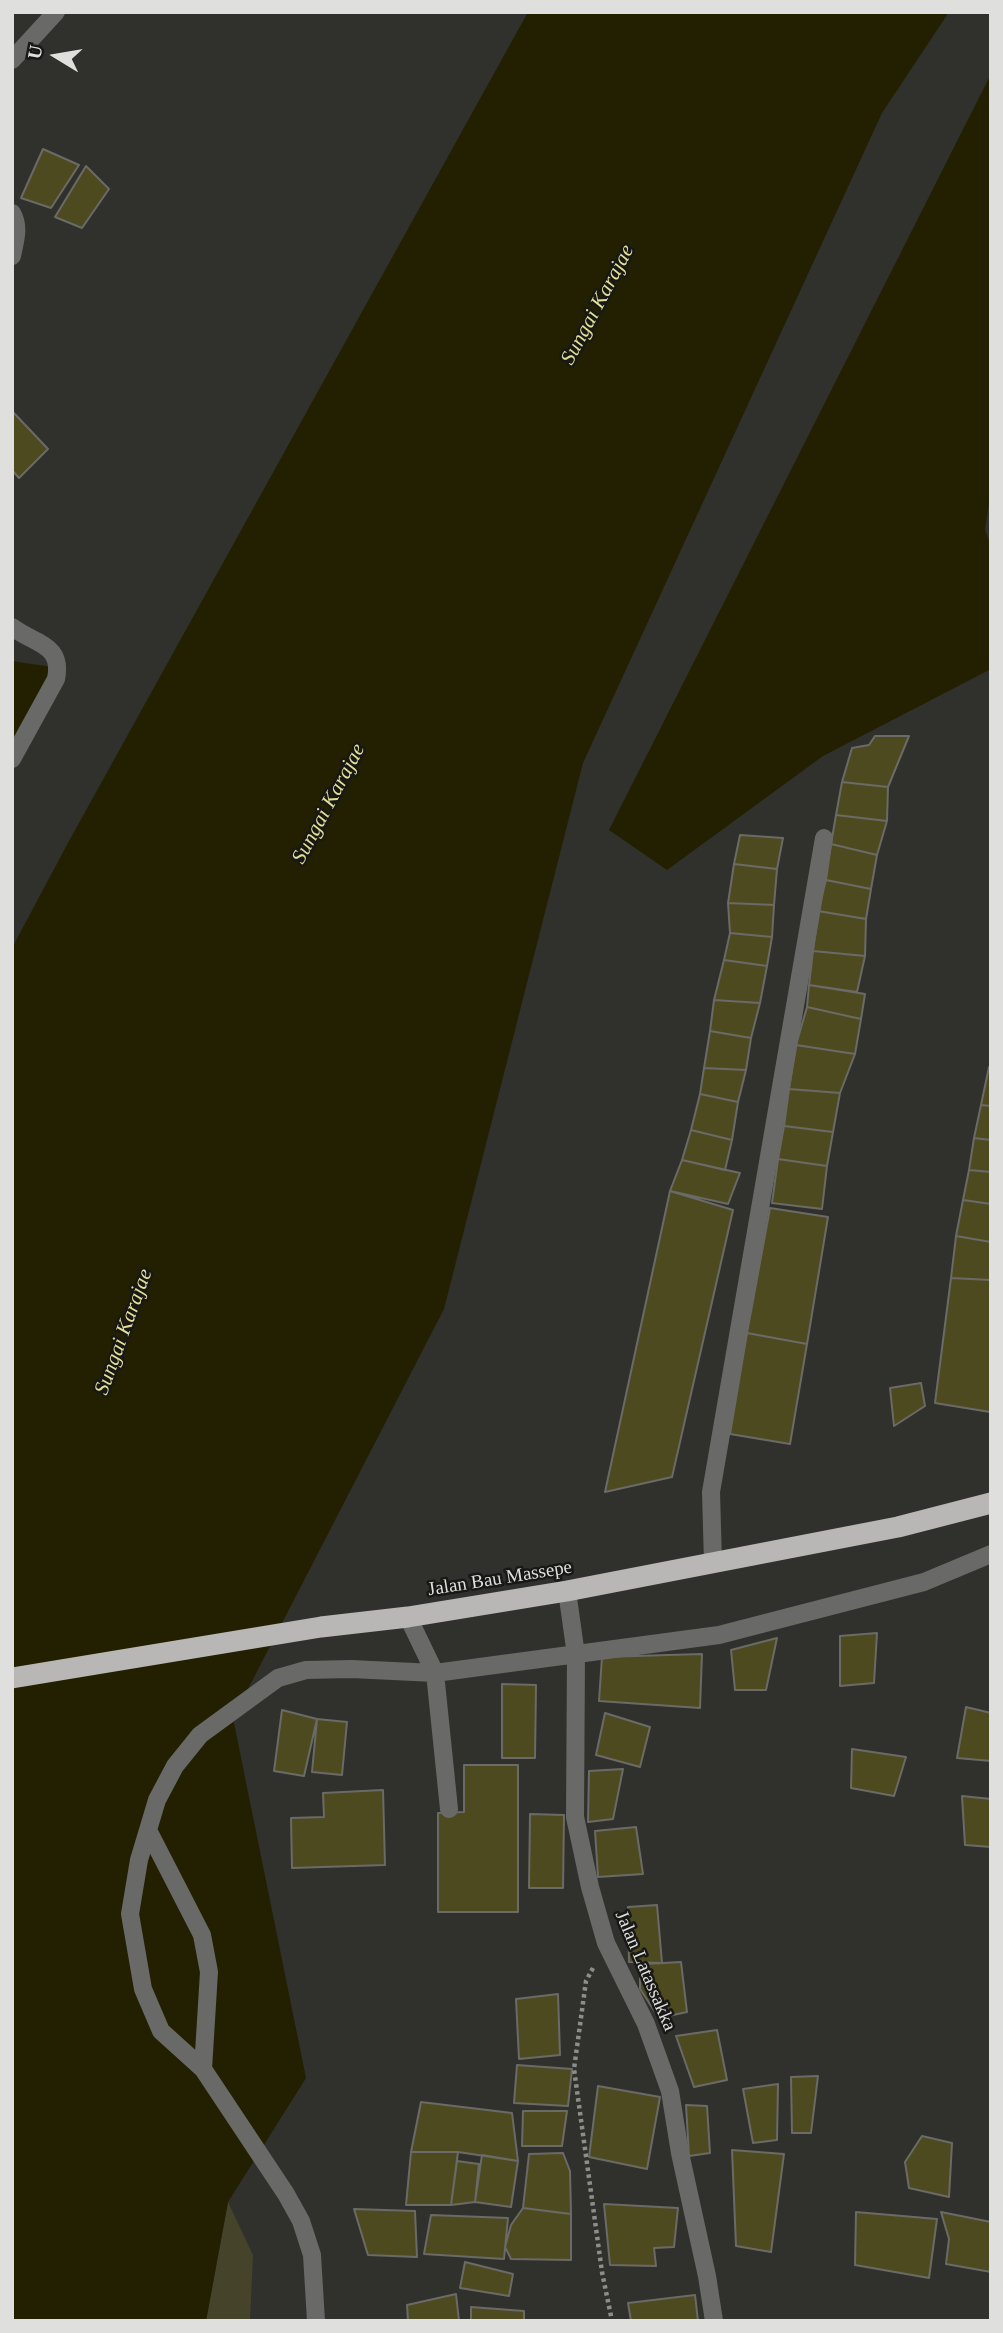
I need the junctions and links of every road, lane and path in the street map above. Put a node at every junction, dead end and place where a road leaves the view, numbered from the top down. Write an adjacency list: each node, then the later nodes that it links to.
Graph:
1 (55, 12): 2 (street)
2 (12, 60)
3 (12, 213): 4 (street)
4 (12, 256)
5 (12, 627): 6 (street)
6 (12, 760)
7 (824, 838): 10 (street)
8 (991, 1503): 10 (highway, Jalan Bau Massepe)
9 (991, 1554): 13 (street)
10 (713, 1563): 11 (highway, Jalan Bau Massepe)
11 (567, 1591): 12 (highway, Jalan Bau Massepe); 13 (street, Jalan Latassakka)
12 (408, 1617): 14 (street); 15 (highway, Jalan Bau Massepe)
13 (576, 1655): 14 (street); 18 (street, Jalan Latassakka)
14 (435, 1673): 16 (street); 17 (street)
15 (12, 1678)
16 (449, 1809)
17 (148, 1830): 19 (street); 19 (street)
18 (606, 1943): 21 (path); 22 (street, Jalan Latassakka)
19 (203, 2069): 20 (street)
20 (316, 2321)
21 (612, 2321)
22 (714, 2321)

